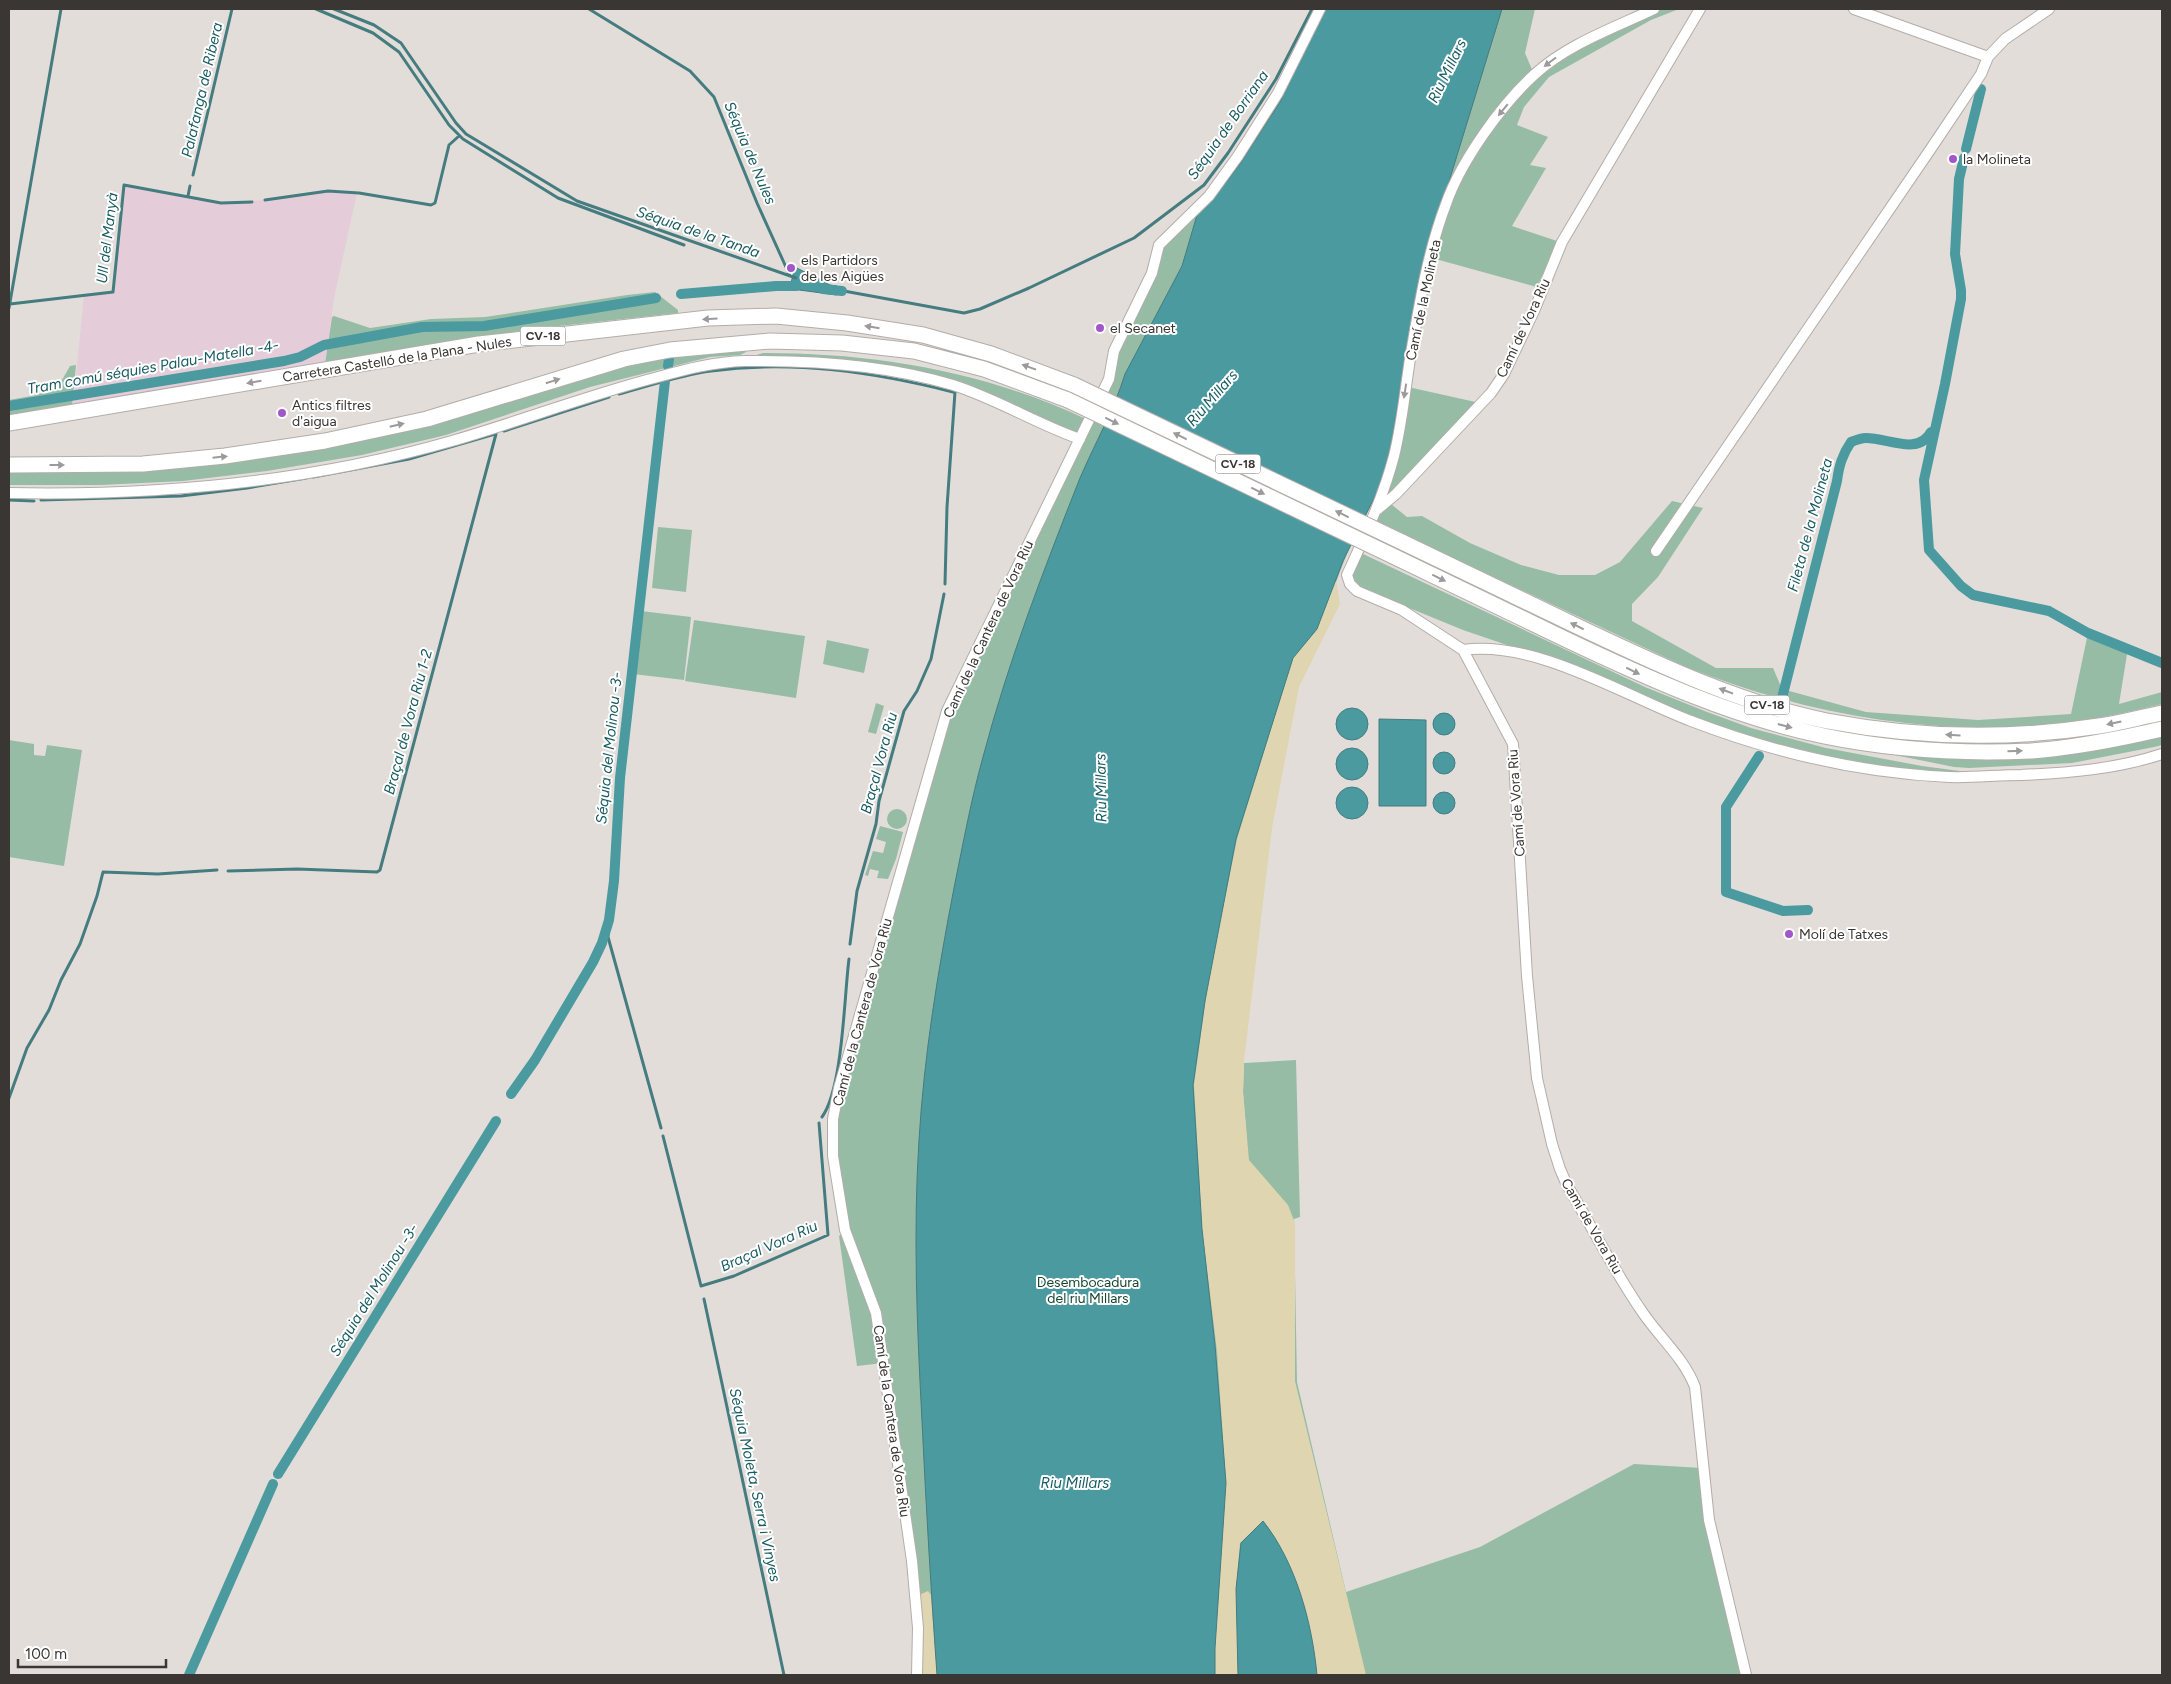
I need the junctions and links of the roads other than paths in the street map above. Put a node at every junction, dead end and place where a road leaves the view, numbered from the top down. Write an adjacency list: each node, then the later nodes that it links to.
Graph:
1 (1320, 9): 8 (street, Camí de la Cantera de Vora Riu)
2 (1654, 9): 11 (street, Camí de la Molineta, one-way to 11)
3 (1700, 9): 11 (street, Camí de Vora Riu)
4 (1854, 9): 6 (street)
5 (2049, 9): 6 (street)
6 (1988, 57): 12 (street)
7 (9, 423): 14 (main road, Carretera Castelló de la Plana - Nules / CV-18, one-way to 7, bridge)
8 (1080, 439): 10 (street); 17 (street, Camí de la Cantera de Vora Riu)
9 (9, 465): 15 (main road, CV-18, one-way to 15, bridge)
10 (9, 493)
11 (1378, 508): 13 (street, Camí de Vora Riu)
12 (1656, 551)
13 (1462, 650): 16 (street); 18 (street, Camí de Vora Riu)
14 (2162, 713)
15 (2162, 730)
16 (2162, 754)
17 (917, 1675)
18 (1746, 1675)

